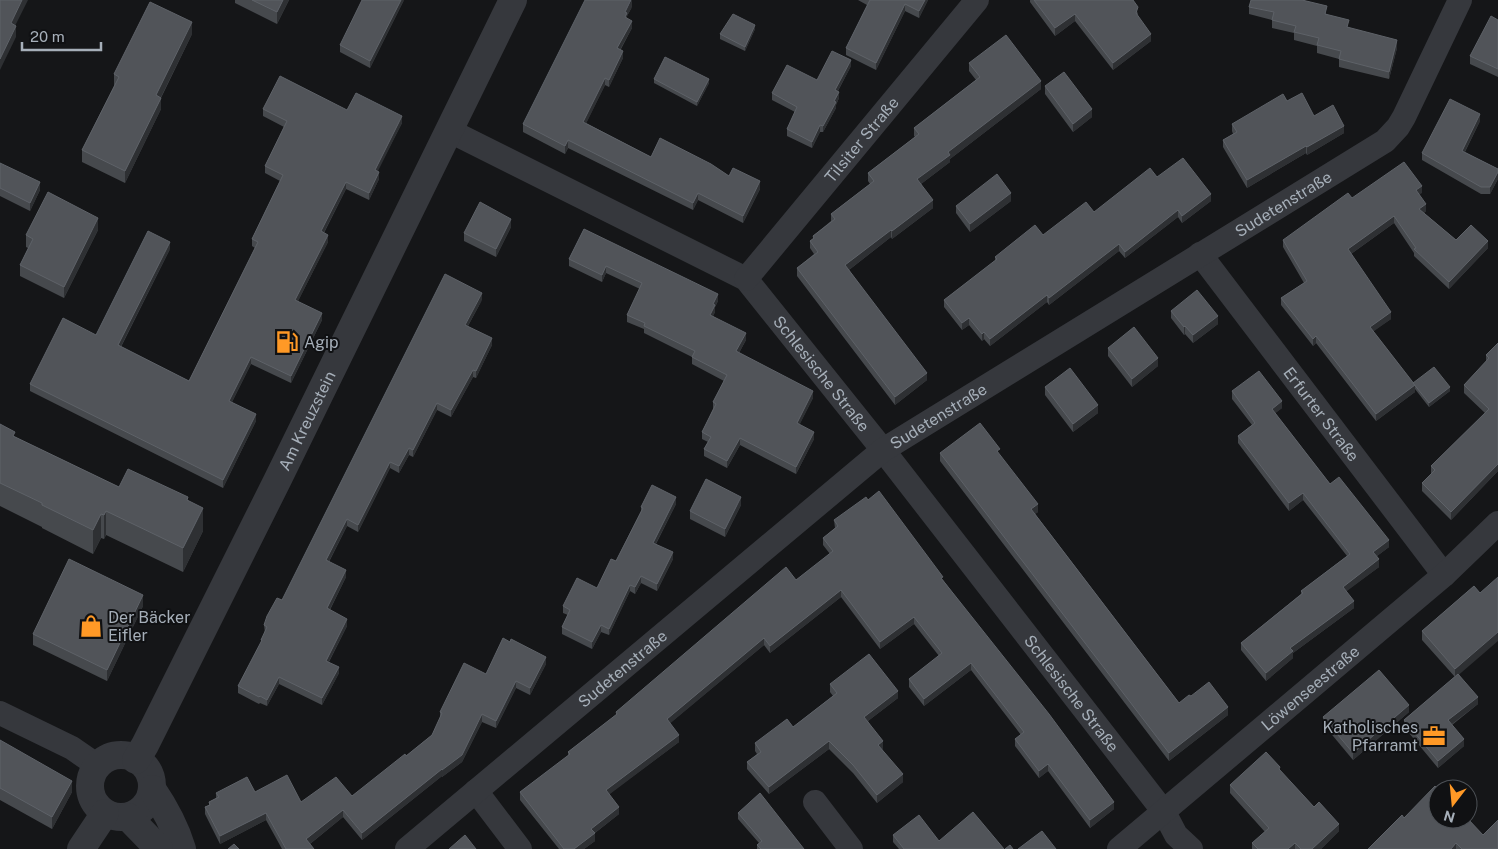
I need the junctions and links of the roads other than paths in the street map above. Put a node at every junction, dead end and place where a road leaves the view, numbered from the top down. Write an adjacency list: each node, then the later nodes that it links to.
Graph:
1 (513, 0): 4 (street, Am Kreuzstein)
2 (977, 0): 6 (street, Tilsiter Straße)
3 (1460, 0): 5 (street, Sudetenstraße)
4 (450, 131): 6 (street, Schlesische Straße); 11 (street, Am Kreuzstein)
5 (1200, 254): 7 (street, Sudetenstraße); 9 (street, Erfurter Straße)
6 (746, 279): 7 (street, Schlesische Straße)
7 (883, 450): 14 (street, Sudetenstraße); 16 (street, Schlesische Straße)
8 (1498, 523): 9 (street, Löwenseestraße)
9 (1444, 575): 16 (street, Löwenseestraße)
10 (0, 712): 12 (street)
11 (136, 760): 12 (street); 13 (street)
12 (98, 766): 17 (street)
13 (152, 789): 17 (street); 20 (street)
14 (476, 791): 21 (street, Sudetenstraße); 22 (street)
15 (815, 802): 23 (street)
16 (1164, 812): 24 (street, Löwenseestraße); 25 (street, Schlesische Straße)
17 (116, 815): 18 (street); 19 (street)
18 (82, 849)
19 (160, 849)
20 (182, 849)
21 (407, 849)
22 (520, 849)
23 (851, 849)
24 (1119, 849)
25 (1190, 849)

